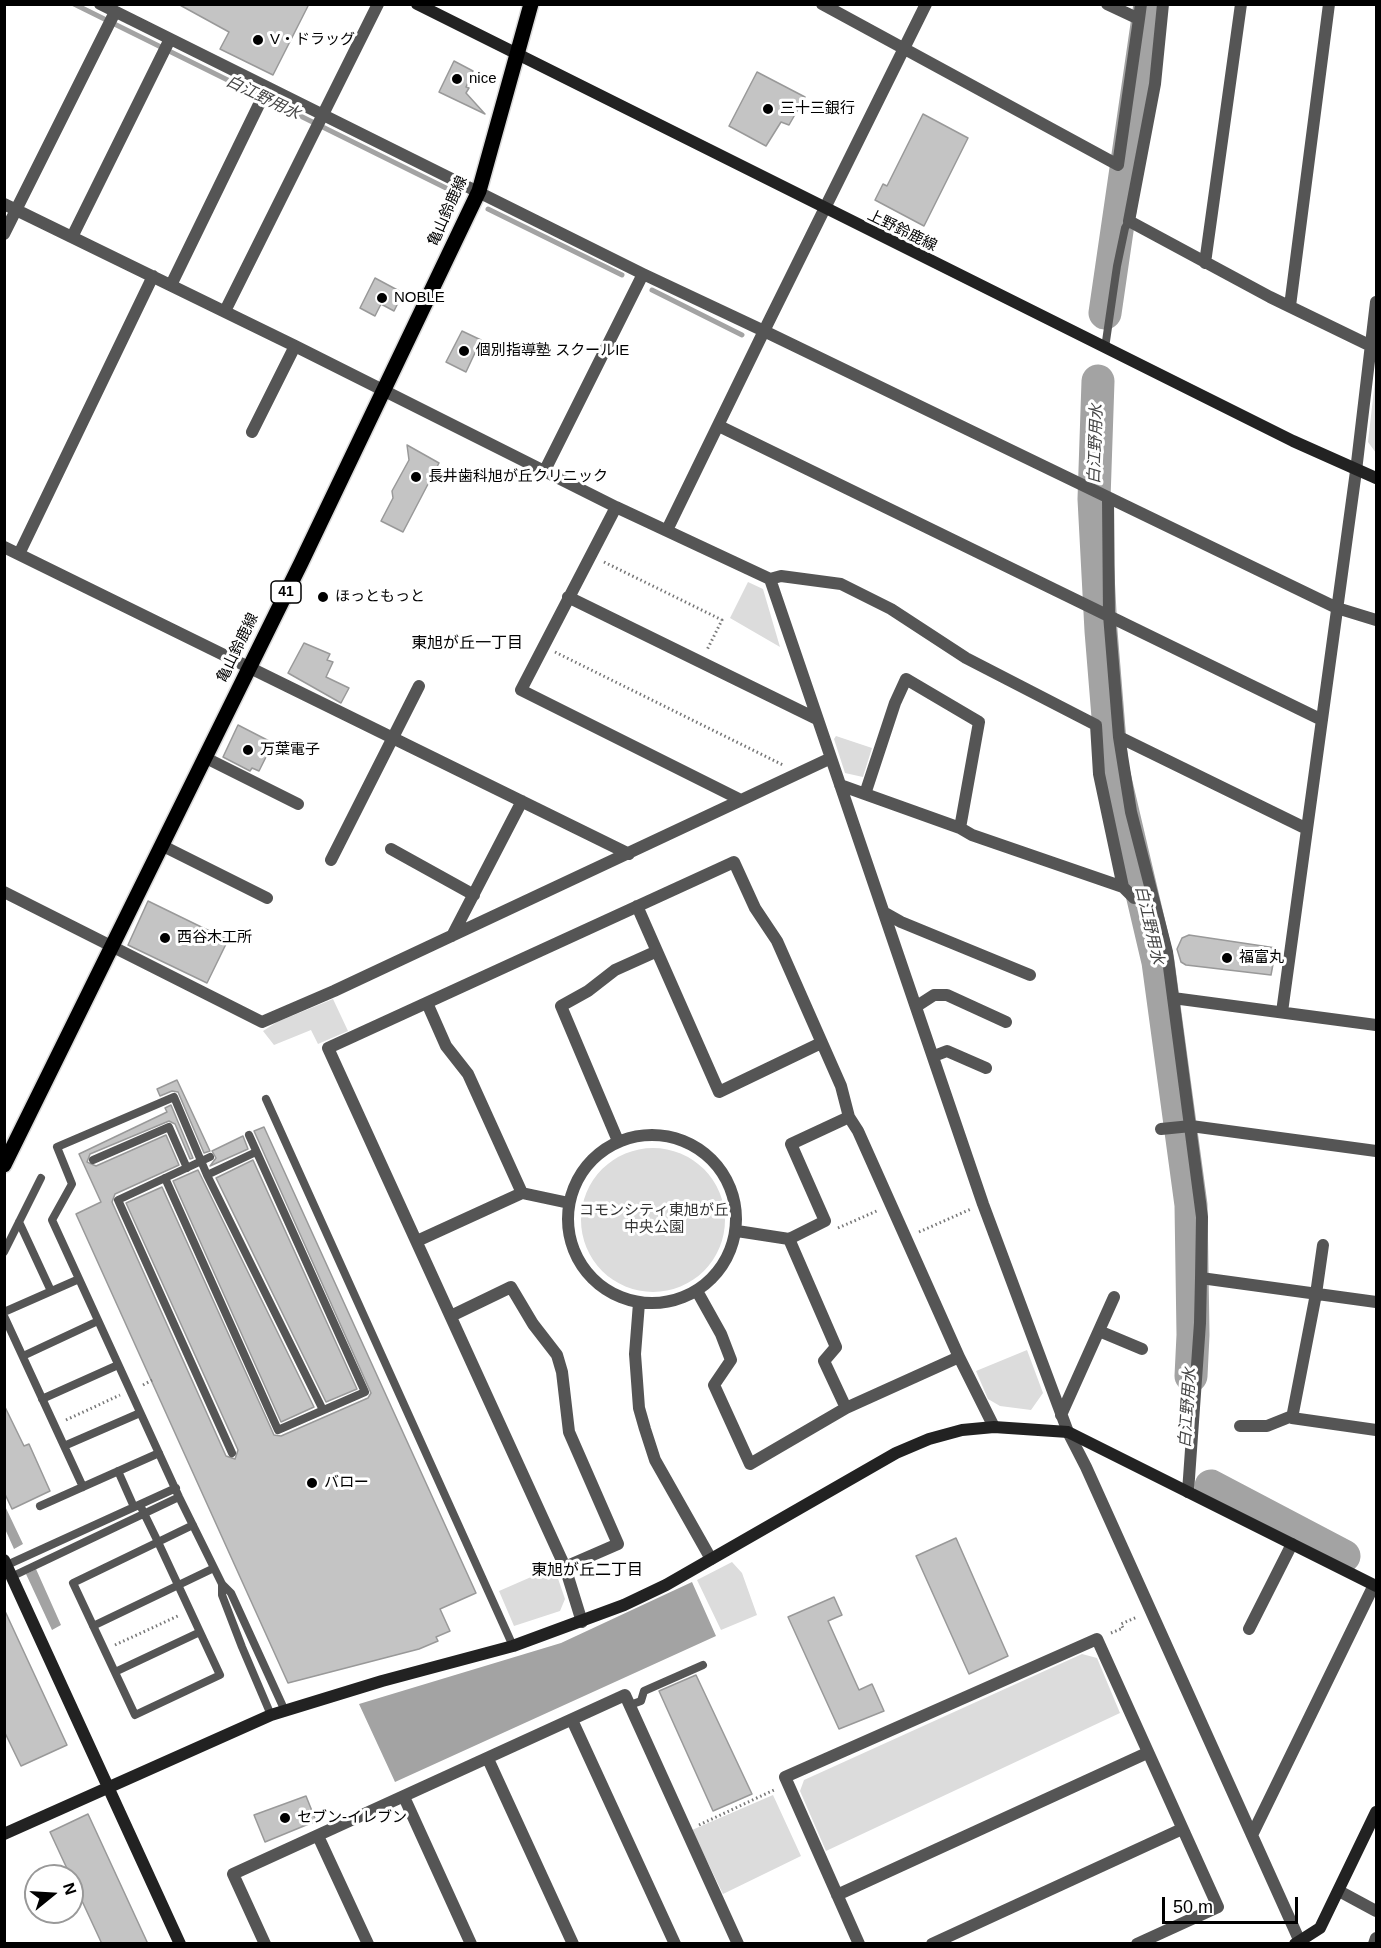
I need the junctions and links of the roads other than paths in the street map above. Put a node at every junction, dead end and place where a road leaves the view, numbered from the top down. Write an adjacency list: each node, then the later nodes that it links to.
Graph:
1 (100, 4): 12 (street)
2 (378, 4): 18 (street)
3 (417, 4): 16 (street, 上野鈴鹿線)
4 (531, 4): 16 (main road, 亀山鈴鹿線 / 41)
5 (822, 4): 15 (street)
6 (926, 4): 15 (street)
7 (1107, 4): 13 (street)
8 (1141, 4): 13 (street)
9 (1163, 4): 22 (street)
10 (1241, 4): 25 (street)
11 (1329, 4): 30 (street)
12 (114, 14): 14 (street); 20 (street)
13 (1139, 19): 15 (street)
14 (168, 41): 17 (street); 24 (street)
15 (903, 49): 21 (street)
16 (518, 55): 19 (main road, 亀山鈴鹿線 / 41); 21 (street, 上野鈴鹿線)
17 (266, 90): 18 (street); 28 (street)
18 (319, 122): 19 (street); 31 (street)
19 (479, 191): 26 (street); 36 (main road, 亀山鈴鹿線 / 41)
20 (10, 207): 23 (street); 24 (street)
21 (824, 210): 32 (street); 35 (street, 上野鈴鹿線)
22 (1129, 221): 25 (street); 35 (lane)
23 (4, 234)
24 (72, 237): 27 (street)
25 (1205, 263): 30 (street)
26 (643, 274): 32 (street); 39 (street)
27 (153, 276): 28 (street); 46 (street)
28 (171, 285): 31 (street)
29 (1377, 302): 34 (street)
30 (1290, 306): 34 (street)
31 (225, 311): 33 (street)
32 (764, 331): 37 (street); 42 (street)
33 (295, 346): 36 (street); 38 (street)
34 (1371, 346): 40 (street)
35 (1105, 348): 40 (street, 上野鈴鹿線)
36 (384, 390): 39 (street); 52 (main road, 亀山鈴鹿線 / 41)
37 (719, 426): 44 (street); 50 (street)
38 (252, 432)
39 (545, 470): 43 (street)
40 (1356, 471): 41 (street, 上野鈴鹿線); 49 (street)
41 (1377, 478)
42 (1105, 497): 49 (street); 50 (street)
43 (616, 507): 44 (street); 48 (street)
44 (667, 530): 47 (street)
45 (4, 547): 46 (street)
46 (19, 554): 52 (street)
47 (770, 579): 54 (street); 71 (street)
48 (568, 597): 54 (street); 62 (street)
49 (1337, 608): 51 (street); 55 (street)
50 (1109, 615): 55 (street); 56 (street)
51 (1377, 620)
52 (248, 666): 57 (street); 58 (main road, 亀山鈴鹿線 / 41)
53 (419, 686): 57 (street)
54 (817, 719): 59 (street)
55 (1322, 720): 66 (street)
56 (1119, 737): 66 (street); 82 (street)
57 (393, 738): 63 (street); 70 (street)
58 (204, 757): 64 (street); 67 (main road, 亀山鈴鹿線 / 41)
59 (831, 758): 60 (street); 62 (street)
60 (840, 784): 61 (street); 77 (street)
61 (865, 794): 65 (street); 65 (street)
62 (739, 800): 69 (street)
63 (522, 801): 69 (street); 72 (street)
64 (298, 804)
65 (960, 828): 71 (street)
66 (1307, 829): 85 (street)
67 (161, 845): 74 (street); 79 (main road, 亀山鈴鹿線 / 41)
68 (391, 849): 72 (street)
69 (629, 854): 78 (street)
70 (331, 860)
71 (1123, 887): 75 (street)
72 (474, 895): 78 (street)
73 (6, 897): 79 (street)
74 (267, 898)
75 (1134, 898)
76 (636, 906): 80 (street); 83 (street); 88 (street)
77 (885, 913): 81 (street); 84 (street)
78 (452, 936): 79 (street)
79 (111, 947): 102 (main road, 亀山鈴鹿線 / 41)
80 (655, 952): 88 (street); 96 (street)
81 (1030, 975)
82 (1173, 998): 85 (street); 93 (street)
83 (427, 1003): 107 (street); 114 (street)
84 (917, 1006): 86 (street); 89 (street)
85 (1282, 1012): 87 (street)
86 (1006, 1022)
87 (1377, 1024)
88 (821, 1043): 92 (street)
89 (934, 1056): 90 (street); 137 (street)
90 (986, 1068)
91 (266, 1099): 168 (lane)
92 (849, 1117): 113 (street); 131 (street)
93 (1189, 1126): 94 (street); 97 (street); 117 (street)
94 (1161, 1129)
95 (249, 1135): 98 (lane)
96 (618, 1141): 108 (street); 111 (street)
97 (1377, 1151)
98 (256, 1152): 104 (lane); 135 (lane)
99 (210, 1157): 101 (lane)
100 (93, 1160): 103 (lane)
101 (201, 1162): 103 (lane); 104 (lane); 118 (lane)
102 (4, 1165)
103 (187, 1168): 106 (lane)
104 (207, 1175): 135 (lane)
105 (41, 1178): 109 (lane)
106 (165, 1178): 135 (lane); 145 (lane)
107 (522, 1193): 108 (street); 114 (street)
108 (568, 1203): 124 (street)
109 (19, 1222): 112 (lane); 119 (lane)
110 (4, 1230): 112 (lane)
111 (737, 1231): 113 (street); 120 (street)
112 (13, 1234): 116 (lane)
113 (789, 1239): 134 (street)
114 (417, 1241): 126 (street)
115 (1323, 1245): 121 (street)
116 (4, 1252)
117 (1201, 1278): 121 (street); 149 (street)
118 (79, 1279): 119 (lane); 127 (lane)
119 (51, 1291): 125 (lane)
120 (697, 1291): 124 (street); 134 (street)
121 (1316, 1294): 123 (street); 138 (street)
122 (1114, 1296): 128 (street)
123 (1377, 1302)
124 (639, 1303): 157 (street)
125 (4, 1314): 130 (lane)
126 (451, 1316): 159 (street); 159 (street)
127 (98, 1322): 130 (lane); 132 (lane)
128 (1099, 1331): 129 (street); 137 (street)
129 (1142, 1349)
130 (23, 1356): 133 (lane)
131 (959, 1357): 134 (street); 140 (street)
132 (118, 1365): 133 (lane); 136 (lane)
133 (42, 1399): 143 (lane)
134 (846, 1408)
135 (322, 1410)
136 (140, 1413): 143 (lane); 144 (lane)
137 (1061, 1415): 142 (street)
138 (1292, 1416): 139 (street); 141 (street)
139 (1240, 1426)
140 (994, 1427): 142 (street); 157 (street)
141 (1377, 1430)
142 (1068, 1432): 149 (street); 182 (street)
143 (64, 1446): 147 (lane)
144 (159, 1453): 146 (lane); 148 (lane)
145 (232, 1453)
146 (118, 1471): 147 (lane); 152 (lane)
147 (82, 1487): 151 (lane)
148 (176, 1488): 150 (lane); 152 (lane)
149 (1188, 1492): 156 (street)
150 (180, 1497): 153 (lane); 154 (lane)
151 (40, 1506)
152 (137, 1506): 153 (lane); 158 (lane)
153 (144, 1514): 155 (lane); 158 (lane)
154 (193, 1525): 155 (lane); 160 (lane)
155 (158, 1542): 162 (lane); 165 (lane)
156 (1292, 1544): 163 (street); 166 (street)
157 (711, 1559): 164 (street)
158 (8, 1567): 177 (street)
159 (565, 1567): 164 (street)
160 (214, 1568): 161 (lane); 162 (lane)
161 (222, 1584): 172 (lane); 173 (lane)
162 (178, 1585): 165 (lane); 167 (lane)
163 (1375, 1585): 182 (street)
164 (582, 1622): 168 (street)
165 (93, 1626): 170 (lane)
166 (1250, 1629)
167 (200, 1632): 170 (lane); 170 (lane)
168 (513, 1646): 172 (street)
169 (703, 1665): 171 (lane)
170 (115, 1672)
171 (630, 1705): 174 (street); 195 (street)
172 (285, 1711): 173 (street)
173 (271, 1715): 177 (street)
174 (572, 1720): 176 (street); 194 (street)
175 (1147, 1753): 180 (street); 185 (street); 185 (street)
176 (488, 1759): 178 (street); 193 (street)
177 (109, 1786): 181 (street); 189 (street)
178 (404, 1797): 183 (street); 192 (street)
179 (1377, 1812): 184 (street)
180 (1182, 1829): 197 (street); 198 (street)
181 (4, 1834)
182 (1252, 1835): 188 (street)
183 (318, 1836): 190 (street); 191 (street)
184 (1339, 1891): 186 (street); 188 (street)
185 (837, 1895): 196 (street)
186 (1377, 1911)
187 (1377, 1938): 199 (street)
188 (1299, 1943)
189 (180, 1944)
190 (265, 1944)
191 (368, 1944)
192 (471, 1944)
193 (573, 1944)
194 (675, 1944)
195 (738, 1944)
196 (859, 1944)
197 (932, 1944)
198 (1137, 1944)
199 (1374, 1944)

